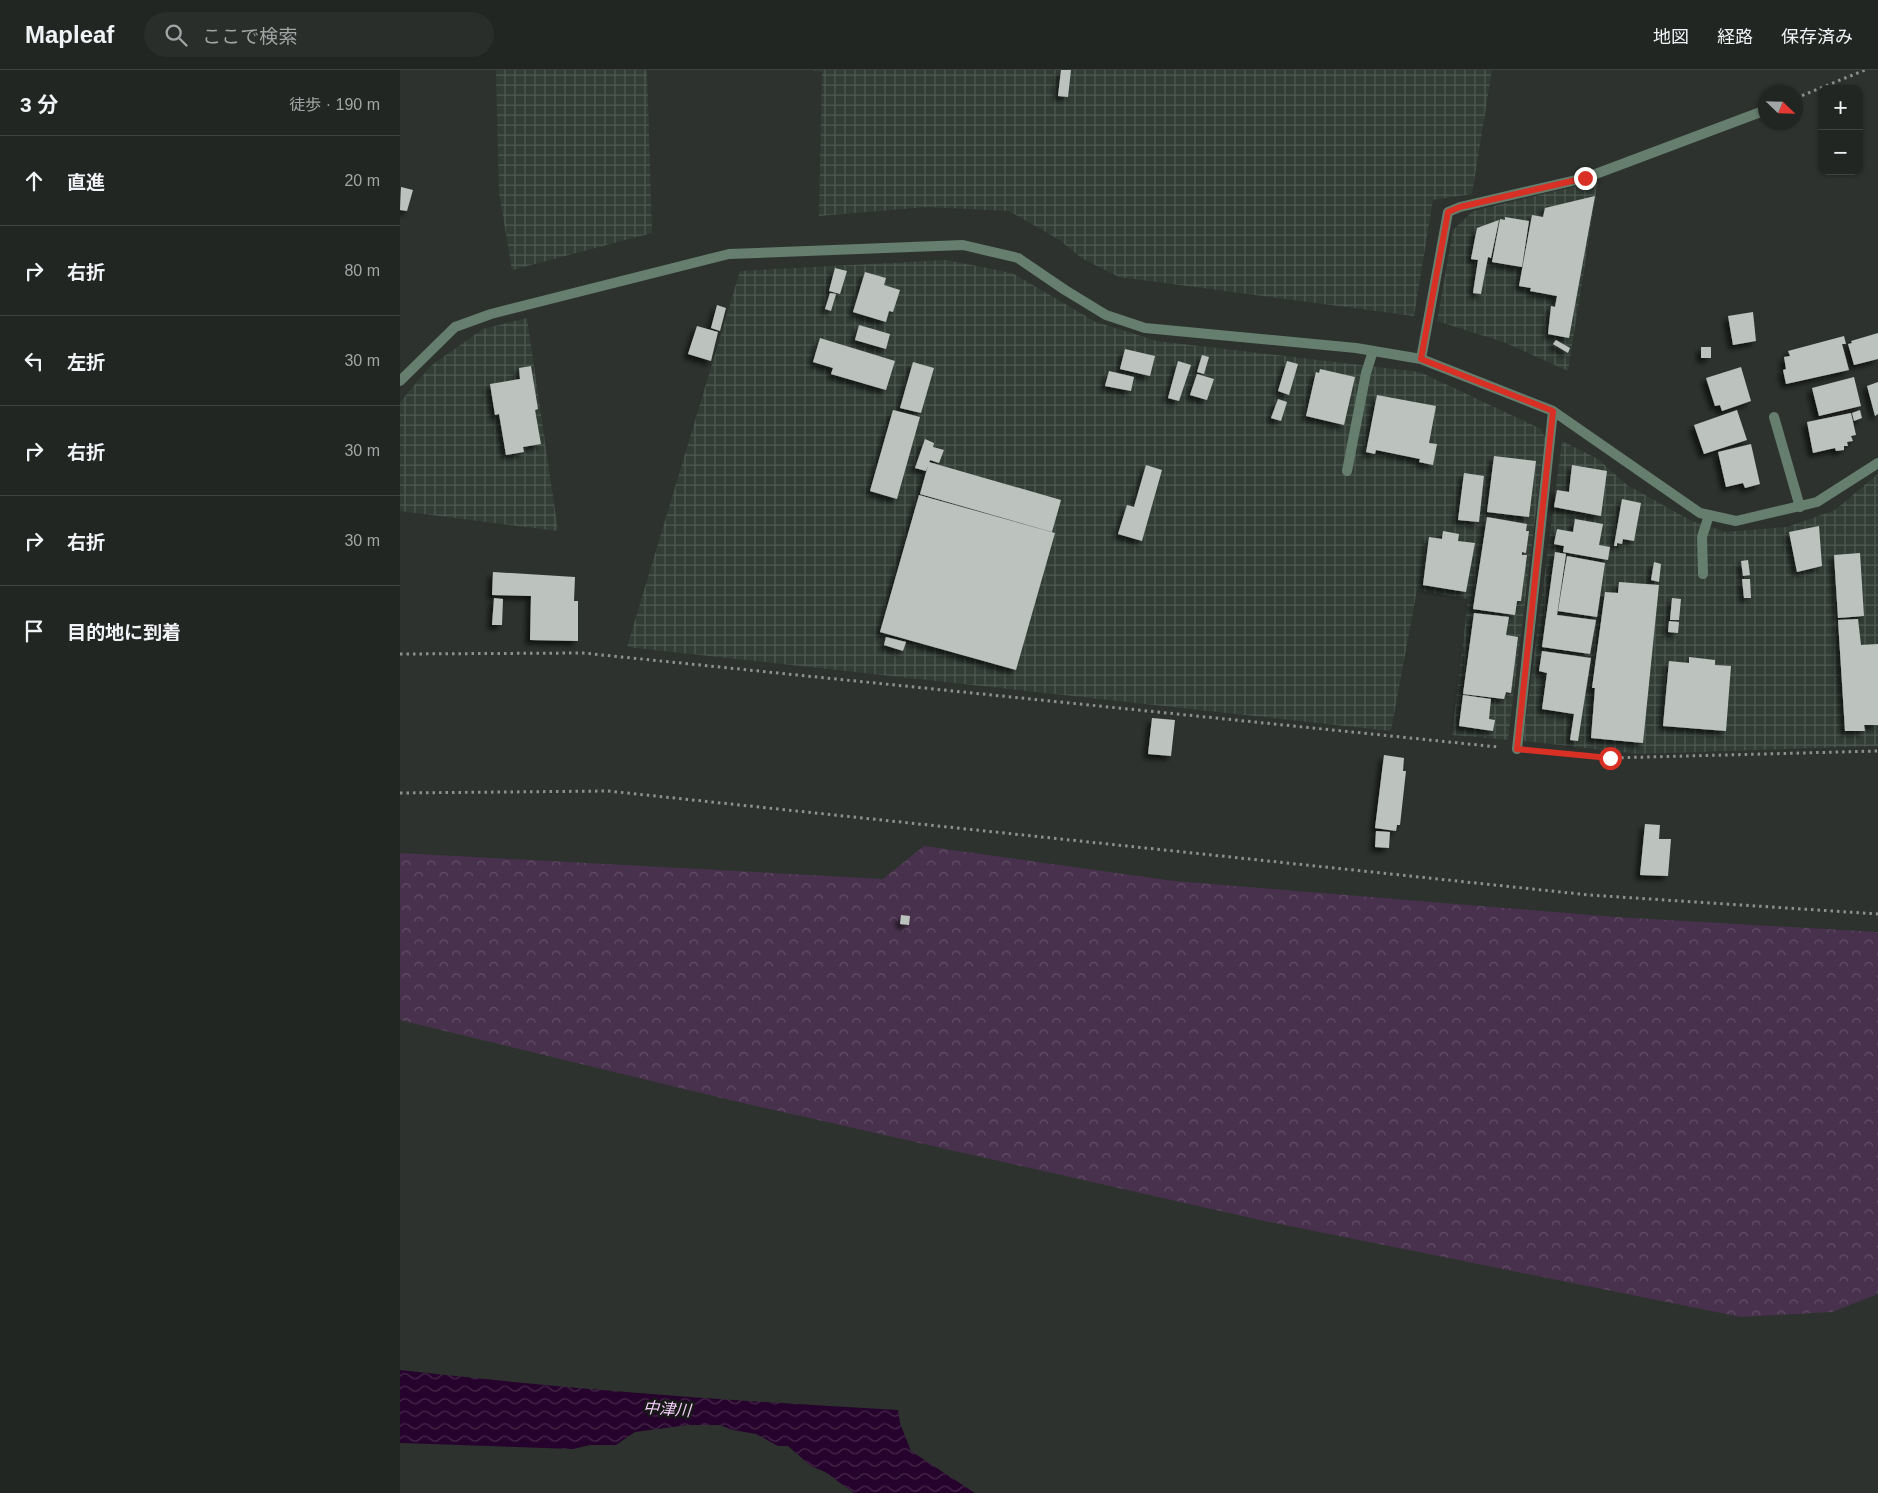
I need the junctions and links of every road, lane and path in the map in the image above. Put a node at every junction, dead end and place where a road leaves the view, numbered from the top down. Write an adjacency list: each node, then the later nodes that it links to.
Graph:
1 (1865, 70): 2 (path)
2 (1803, 95)
3 (1758, 113): 5 (street)
4 (1374, 351): 5 (street); 6 (street); 10 (street)
5 (1421, 359): 7 (street)
6 (400, 382)
7 (1553, 411): 12 (street); 15 (street)
8 (1774, 417): 11 (street)
9 (1878, 463): 11 (street)
10 (1347, 471)
11 (1800, 506): 12 (street)
12 (1708, 515): 13 (street)
13 (1703, 574)
14 (400, 654): 15 (path)
15 (1517, 749): 16 (path)
16 (1878, 751)
17 (400, 793): 18 (path)
18 (1878, 914)

